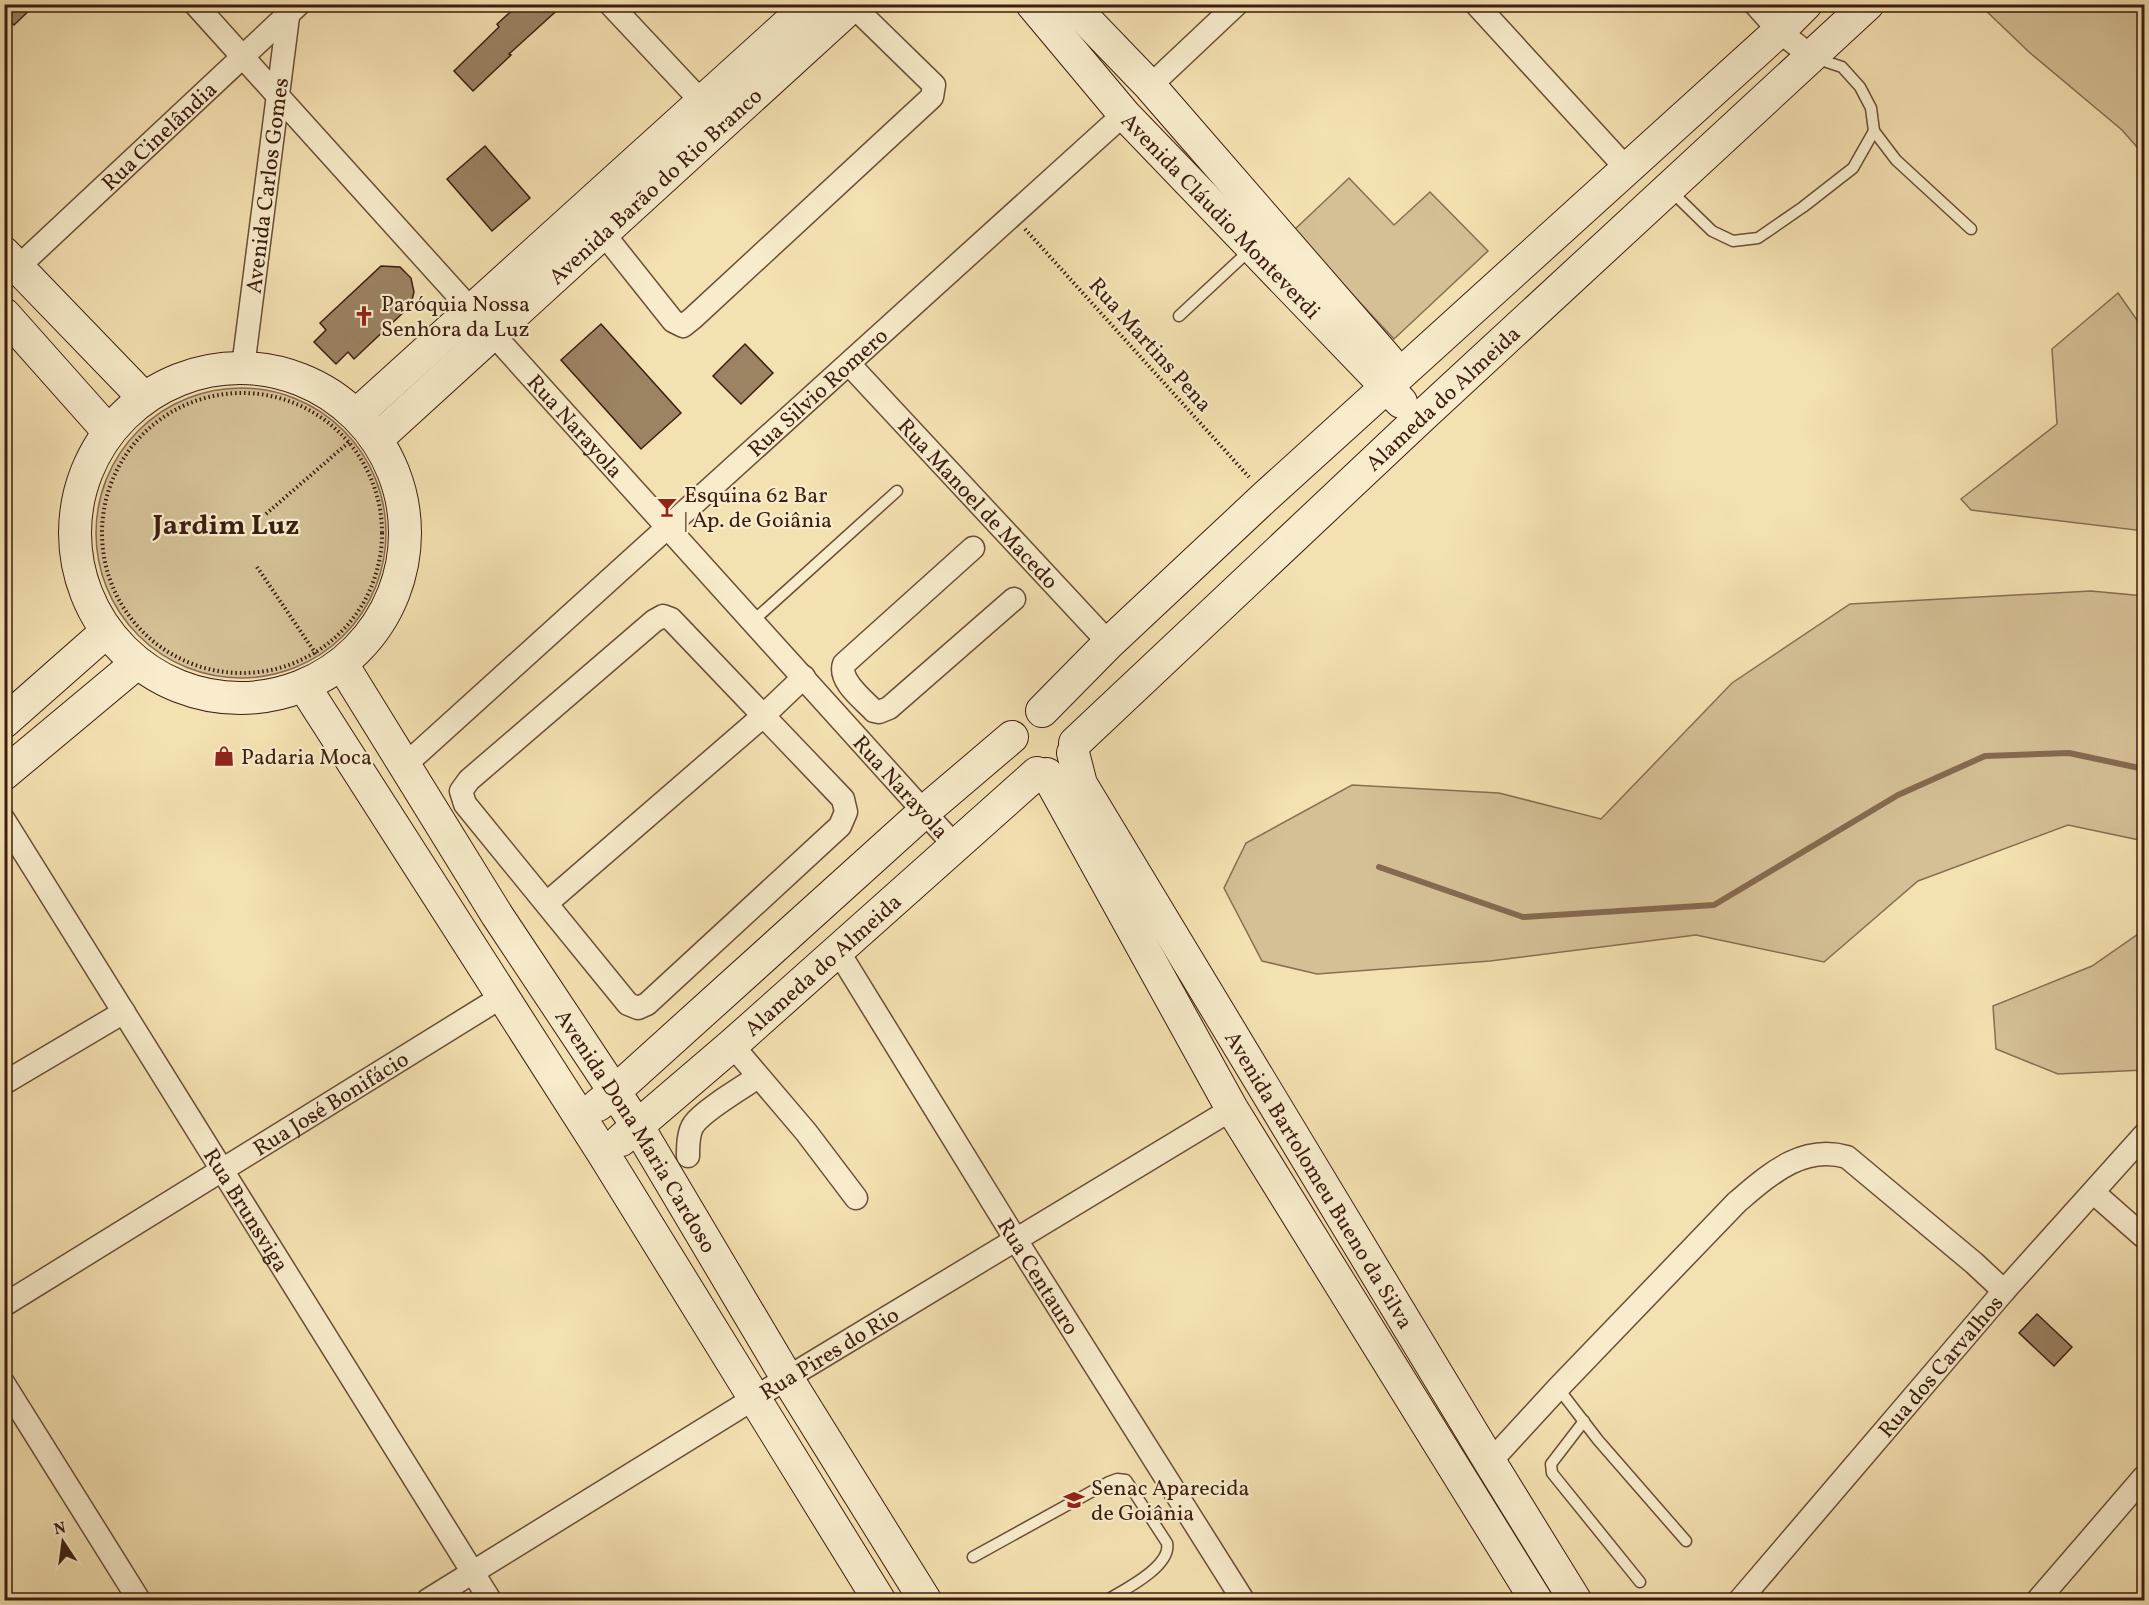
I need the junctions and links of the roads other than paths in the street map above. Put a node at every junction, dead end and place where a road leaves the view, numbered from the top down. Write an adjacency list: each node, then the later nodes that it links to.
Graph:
1 (195, 4): 14 (street, Rua Narayola)
2 (610, 4): 18 (street)
3 (810, 4): 18 (street, Avenida Barão do Rio Branco)
4 (1032, 4): 19 (street, Avenida Cláudio Monteverdi)
5 (1071, 4): 16 (street, Avenida Cláudio Monteverdi)
6 (1237, 4): 16 (street)
7 (1476, 4): 21 (street)
8 (1755, 4): 13 (street)
9 (1806, 4): 13 (street, Alameda do Almeida)
10 (1868, 4): 15 (street, Alameda do Almeida)
11 (853, 5): 24 (street, Avenida Barão do Rio Branco); 24 (street)
12 (292, 8): 14 (street, Rua Cinelândia); 17 (street, Avenida Carlos Gomes)
13 (1779, 31): 15 (street); 21 (street, Alameda do Almeida)
14 (242, 56): 17 (street, Rua Narayola); 26 (street, Rua Cinelândia)
15 (1812, 57): 20 (lane); 22 (street, Alameda do Almeida)
16 (1150, 86): 33 (street, Avenida Cláudio Monteverdi)
17 (278, 96): 27 (street, Rua Narayola); 32 (street, Avenida Carlos Gomes)
18 (702, 102): 27 (street, Avenida Barão do Rio Branco)
19 (1124, 114): 25 (street, Avenida Cláudio Monteverdi); 31 (street, Rua Silvio Romero)
20 (1874, 130): 22 (lane); 23 (lane)
21 (1627, 169): 33 (street, Alameda do Almeida)
22 (1668, 189): 35 (street, Alameda do Almeida)
23 (1971, 229)
24 (603, 233): 30 (street, Avenida Barão do Rio Branco)
25 (1252, 248): 29 (lane); 33 (street, Avenida Cláudio Monteverdi)
26 (11, 260): 34 (street)
27 (470, 311): 30 (street, Rua Narayola); 37 (street, Avenida Barão do Rio Branco)
28 (4, 314): 36 (street)
29 (1179, 316)
30 (491, 334): 37 (street, Avenida Barão do Rio Branco); 39 (street, Rua Narayola)
31 (849, 364): 39 (street, Rua Silvio Romero); 44 (street, Rua Manoel de Macedo)
32 (243, 368): 34 (street); 37 (street)
33 (1394, 380): 35 (street, Avenida Cláudio Monteverdi); 44 (street, Alameda do Almeida)
34 (144, 398): 36 (street)
35 (1425, 412): 55 (street, Alameda do Almeida)
36 (108, 432): 43 (street)
37 (361, 432): 45 (street)
38 (897, 491): 42 (lane)
39 (667, 528): 42 (street, Rua Narayola); 56 (street, Rua Silvio Romero)
40 (973, 548): 49 (street)
41 (1014, 599): 49 (street)
42 (753, 621): 47 (street, Rua Narayola)
43 (106, 632): 46 (street); 53 (street)
44 (1109, 643): 50 (street, Alameda do Almeida)
45 (329, 659): 48 (street); 56 (street, Avenida Dona Maria Cardoso)
46 (137, 663): 48 (street); 57 (street)
47 (804, 677): 51 (street, Rua Narayola); 52 (street)
48 (304, 686): 64 (street, Avenida Dona Maria Cardoso)
49 (857, 693): 51 (street)
50 (1042, 711): 54 (street); 55 (street)
51 (837, 713): 59 (street, Rua Narayola)
52 (763, 716): 62 (street); 62 (street); 62 (street)
53 (4, 722)
54 (1012, 737): 58 (street); 59 (street, Alameda do Almeida)
55 (1074, 748): 58 (street); 88 (street, Avenida Bartolomeu Bueno da Silva)
56 (405, 765): 69 (street, Avenida Dona Maria Cardoso)
57 (4, 774)
58 (1042, 774): 61 (street, Alameda do Almeida); 70 (street, Avenida Bartolomeu Bueno da Silva)
59 (925, 811): 61 (street, Rua Narayola); 69 (street, Alameda do Almeida)
60 (4, 820): 65 (street, Rua Brunsviga)
61 (956, 847): 63 (street, Alameda do Almeida)
62 (547, 903)
63 (838, 951): 66 (street, Alameda do Almeida); 80 (street, Rua Centauro)
64 (503, 996): 71 (street, Avenida Dona Maria Cardoso); 76 (street, Rua José Bonifácio)
65 (124, 1012): 68 (street); 76 (street, Rua Brunsviga)
66 (732, 1045): 67 (street); 72 (street, Alameda do Almeida)
67 (758, 1077): 75 (street); 78 (street)
68 (4, 1083)
69 (614, 1092): 71 (street, Alameda do Almeida); 72 (street, Avenida Dona Maria Cardoso)
70 (1232, 1109): 80 (street, Rua Pires do Rio); 94 (street, Avenida Bartolomeu Bueno da Silva)
71 (580, 1118): 74 (street, Avenida Dona Maria Cardoso)
72 (638, 1127): 74 (street, Alameda do Almeida); 83 (street, Avenida Dona Maria Cardoso)
73 (2145, 1135): 77 (street, Rua dos Carvalhos)
74 (603, 1153): 86 (street, Avenida Dona Maria Cardoso)
75 (688, 1156)
76 (222, 1170): 82 (street, Rua José Bonifácio); 92 (street, Rua Brunsviga)
77 (2094, 1192): 79 (street); 81 (street, Rua dos Carvalhos)
78 (856, 1197)
79 (2145, 1237)
80 (1016, 1240): 83 (street, Rua Pires do Rio); 101 (street, Rua Centauro)
81 (2004, 1291): 85 (street); 103 (street, Rua dos Carvalhos)
82 (4, 1305)
83 (787, 1378): 86 (street, Rua Pires do Rio); 99 (street, Avenida Dona Maria Cardoso)
84 (4, 1384): 95 (street)
85 (1558, 1388): 87 (lane); 88 (street)
86 (754, 1398): 92 (street, Rua Pires do Rio); 98 (street, Avenida Dona Maria Cardoso)
87 (1584, 1421): 90 (lane); 93 (lane)
88 (1490, 1462): 102 (street, Avenida Bartolomeu Bueno da Silva)
89 (2145, 1477): 104 (street)
90 (1686, 1541)
91 (973, 1557): 100 (lane)
92 (473, 1573): 96 (street, Rua Pires do Rio); 97 (street, Rua Brunsviga)
93 (1640, 1582)
94 (1528, 1598)
95 (139, 1600)
96 (428, 1600)
97 (490, 1600)
98 (879, 1600)
99 (925, 1600)
100 (1107, 1600)
101 (1243, 1600)
102 (1575, 1600)
103 (1740, 1600)
104 (2038, 1600)

